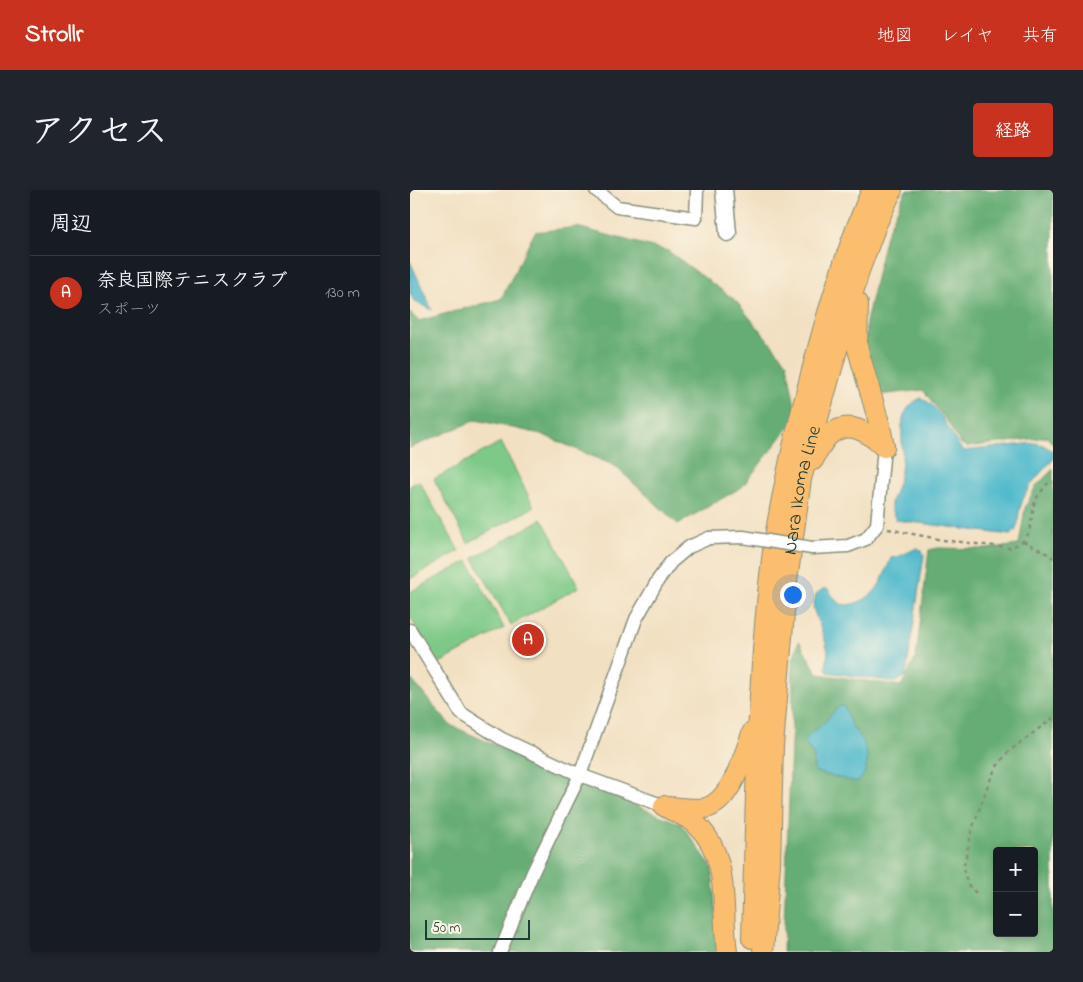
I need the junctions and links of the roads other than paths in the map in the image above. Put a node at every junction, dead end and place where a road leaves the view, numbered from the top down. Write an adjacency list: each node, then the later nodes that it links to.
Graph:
1 (596, 190): 2 (street)
2 (697, 190)
3 (724, 190): 6 (street)
4 (872, 190): 11 (main road, Nara Ikoma Line)
5 (892, 190): 7 (main road, Nara Ikoma Line)
6 (728, 233)
7 (859, 271): 8 (main road); 9 (main road, Nara Ikoma Line)
8 (884, 447): 9 (main road); 12 (street, bridge)
9 (801, 479): 17 (main road, Nara Ikoma Line)
10 (410, 630): 12 (street)
11 (759, 717): 13 (main road); 16 (main road, Nara Ikoma Line)
12 (580, 776): 13 (street); 14 (street)
13 (664, 806): 15 (main road)
14 (500, 952)
15 (727, 952)
16 (752, 952)
17 (764, 952)

